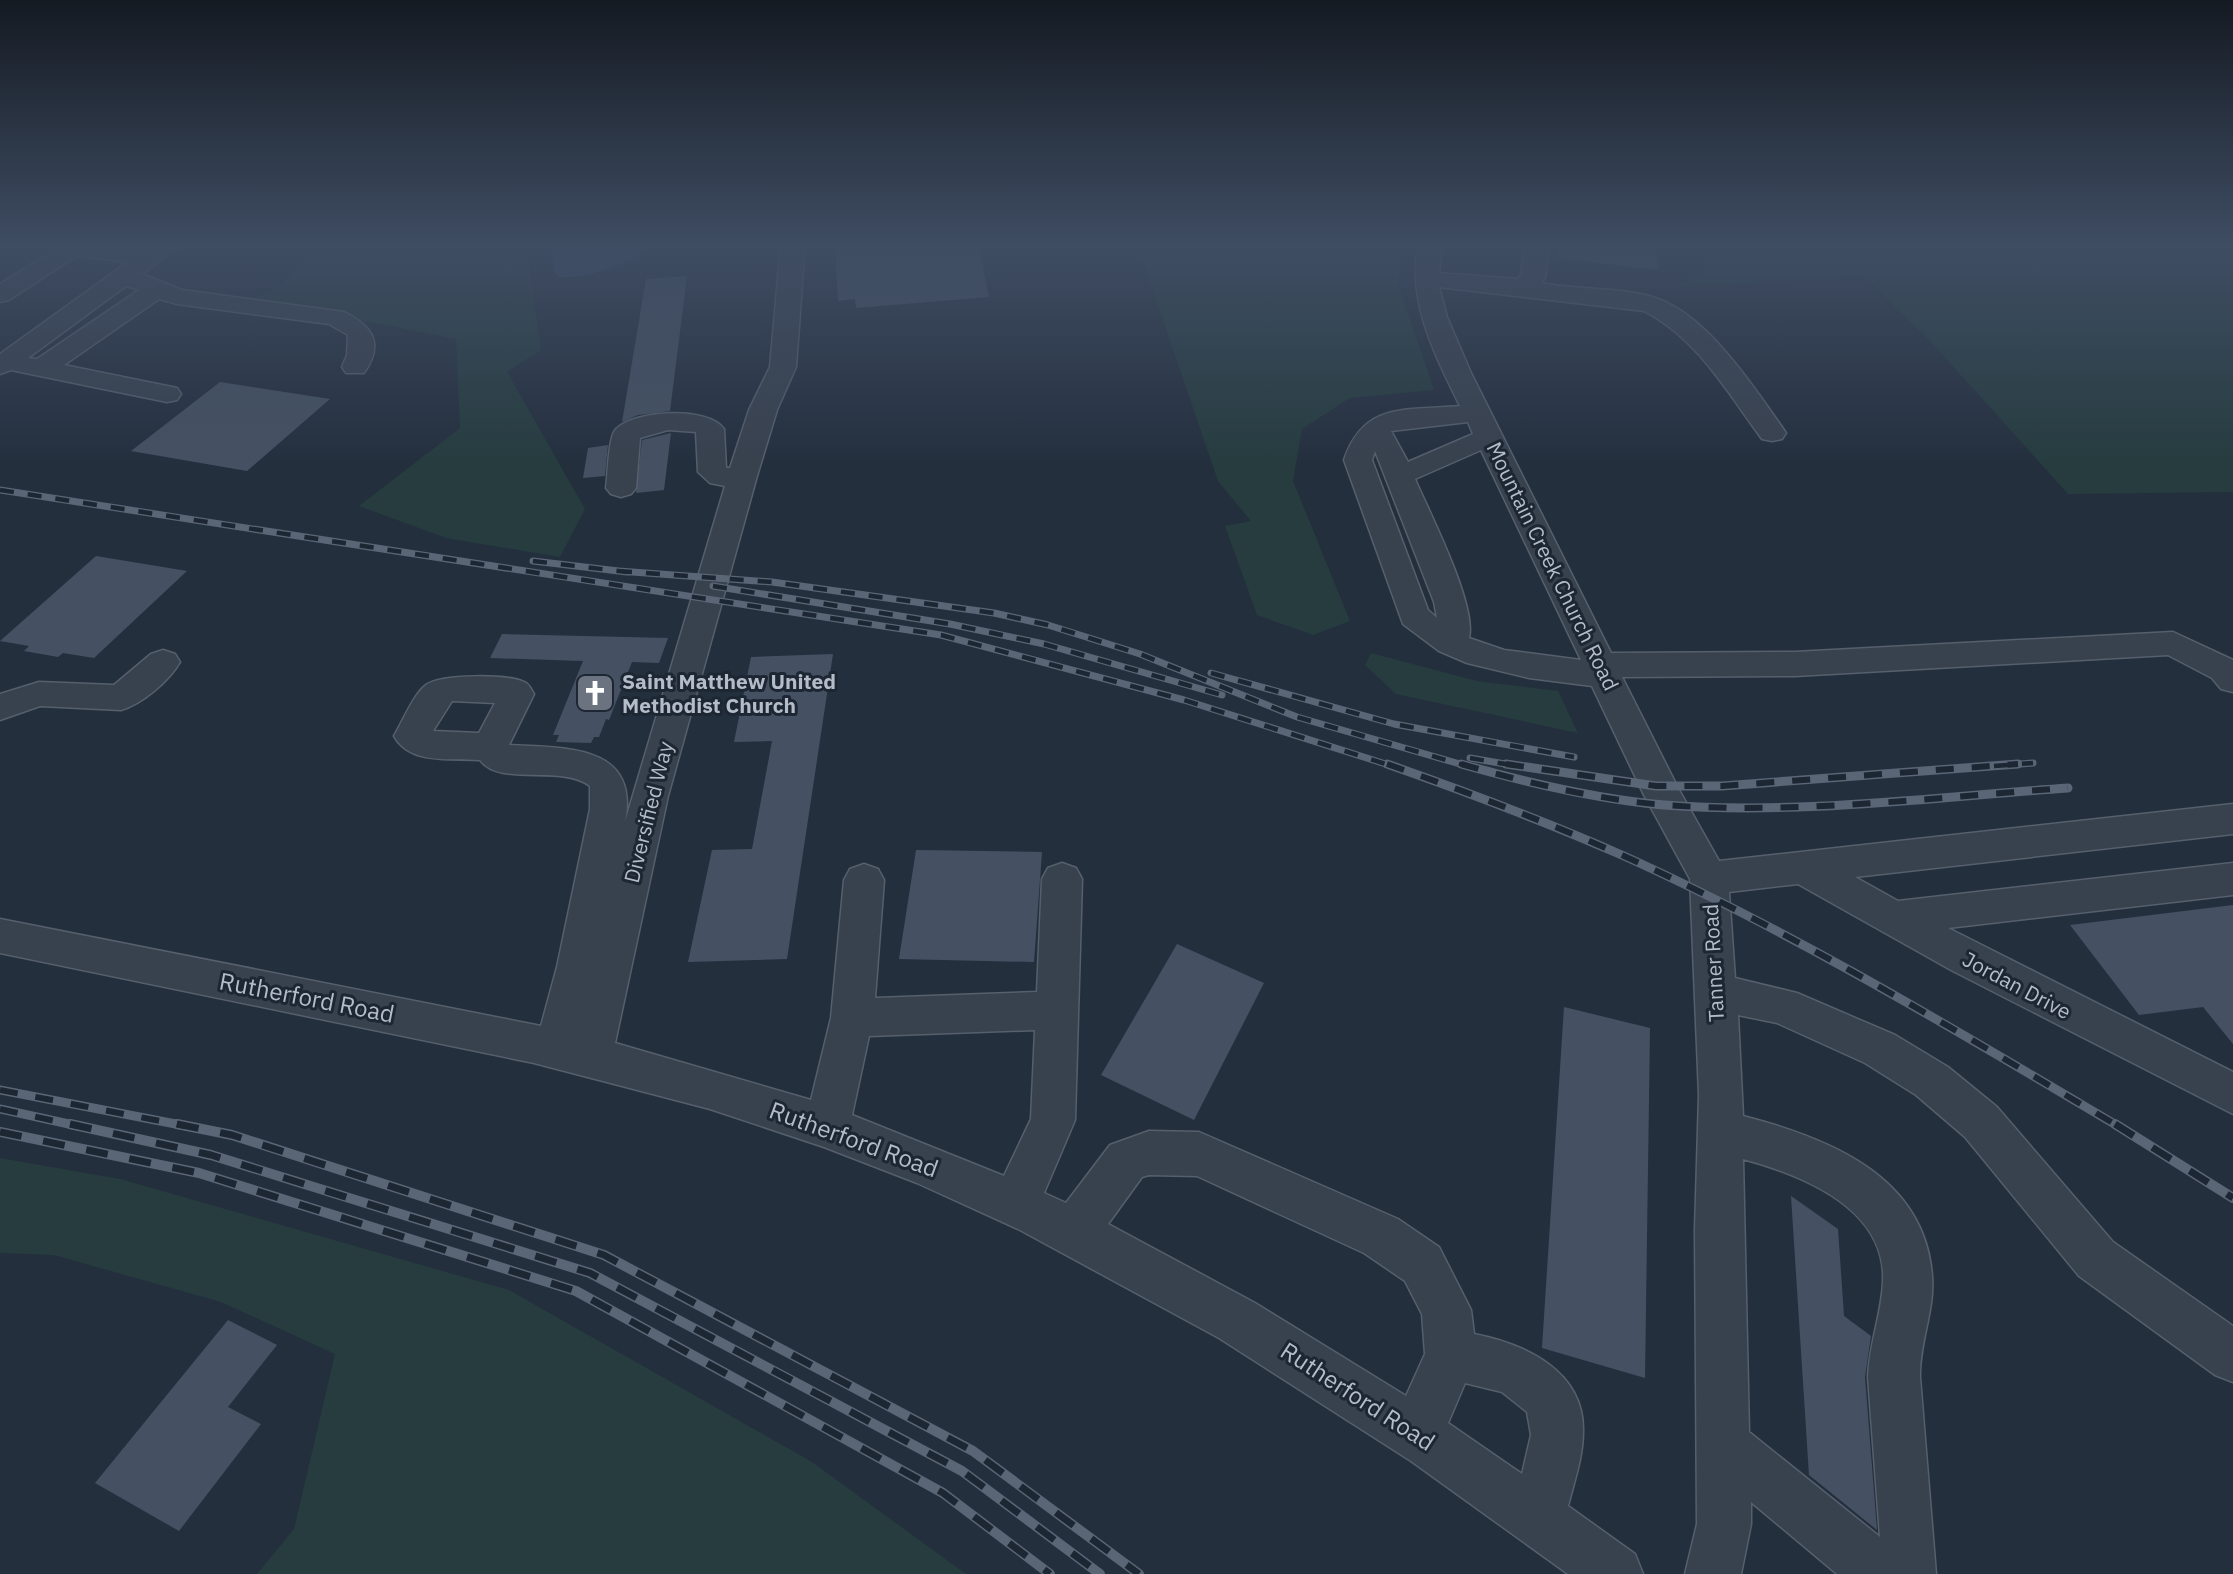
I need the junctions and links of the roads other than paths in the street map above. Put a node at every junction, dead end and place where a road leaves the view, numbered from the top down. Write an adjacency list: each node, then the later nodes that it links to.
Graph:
1 (66, 317): 7 (street)
2 (116, 317): 9 (street)
3 (336, 317): 8 (street)
4 (787, 317): 15 (street, Diversified Way)
5 (1434, 317): 11 (street, Mountain Creek Church Road)
6 (1675, 317): 13 (street)
7 (3, 364): 9 (street)
8 (355, 367)
9 (42, 368): 10 (street)
10 (167, 394)
11 (1485, 425): 12 (street); 14 (street); 19 (street, Mountain Creek Church Road)
12 (1375, 429): 14 (street); 17 (street)
13 (1772, 433)
14 (1399, 474): 17 (street)
15 (743, 476): 16 (street); 34 (street, Diversified Way)
16 (621, 488)
17 (1451, 643): 19 (street)
18 (163, 662): 21 (street)
19 (1603, 670): 20 (street); 25 (street, Mountain Creek Church Road)
20 (2233, 680)
21 (0, 707)
22 (490, 747): 34 (street)
23 (2233, 819): 24 (street, Tanner Road)
24 (1804, 868): 25 (street, Tanner Road); 29 (street, Jordan Drive)
25 (1709, 878): 31 (street, Tanner Road)
26 (2233, 878): 29 (street)
27 (1062, 879): 32 (street)
28 (864, 880): 33 (street)
29 (1893, 918): 35 (street, Jordan Drive)
30 (0, 936): 34 (street, Rutherford Road)
31 (1715, 992): 37 (street, Tanner Road); 41 (street)
32 (1058, 1010): 33 (street); 38 (street)
33 (852, 1018): 36 (street)
34 (574, 1051): 36 (street, Rutherford Road)
35 (2233, 1094)
36 (827, 1126): 38 (street, Rutherford Road)
37 (1720, 1131): 43 (street, Tanner Road); 48 (street)
38 (1015, 1204): 39 (street, Rutherford Road)
39 (1074, 1231): 40 (street); 42 (street, Rutherford Road)
40 (1451, 1355): 42 (street); 44 (street)
41 (2233, 1357)
42 (1417, 1433): 44 (street, Rutherford Road)
43 (1723, 1444): 46 (street, Tanner Road); 47 (street)
44 (1538, 1517): 45 (street, Rutherford Road)
45 (1615, 1574)
46 (1713, 1574)
47 (1881, 1574)
48 (1908, 1574)

